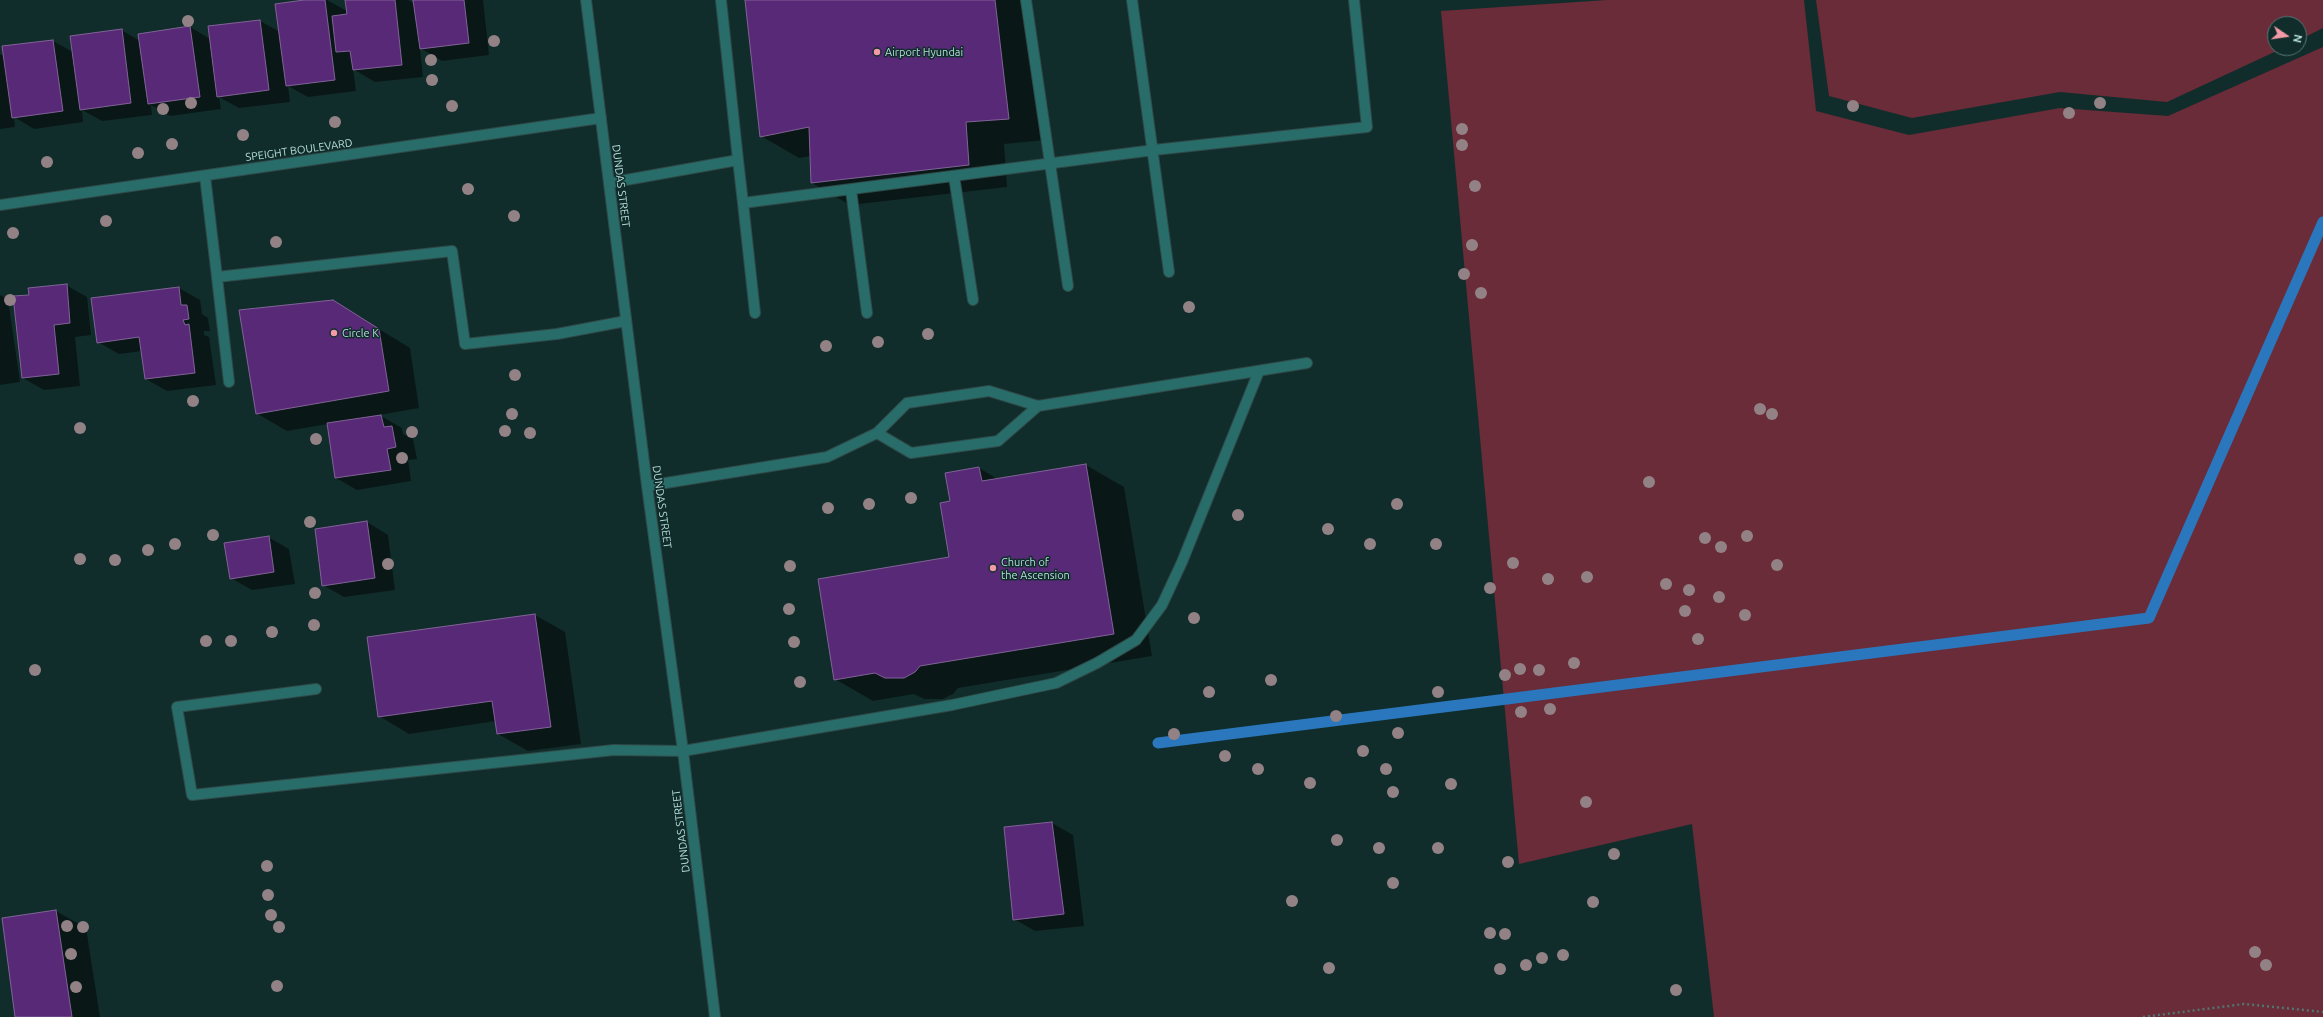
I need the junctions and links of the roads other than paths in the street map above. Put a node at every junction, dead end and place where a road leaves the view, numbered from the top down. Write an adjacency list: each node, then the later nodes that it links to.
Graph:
1 (586, 0): 6 (main road, DUNDAS STREET)
2 (721, 0): 8 (main road)
3 (1026, 0): 9 (main road)
4 (1132, 0): 7 (main road)
5 (1354, 0): 7 (main road)
6 (601, 118): 10 (main road, SPEIGHT BOULEVARD); 12 (main road, DUNDAS STREET)
7 (1154, 150): 9 (main road); 16 (main road)
8 (738, 160): 12 (main road); 14 (main road)
9 (1049, 164): 11 (main road); 18 (main road)
10 (205, 176): 15 (main road, SPEIGHT BOULEVARD); 17 (main road)
11 (954, 176): 13 (main road); 19 (main road)
12 (609, 183): 22 (main road, DUNDAS STREET)
13 (851, 190): 14 (main road); 21 (main road)
14 (743, 203): 20 (main road)
15 (0, 205)
16 (1169, 272)
17 (217, 277): 22 (main road); 25 (main road)
18 (1068, 286)
19 (973, 300)
20 (755, 313)
21 (867, 313)
22 (626, 321): 28 (main road, DUNDAS STREET)
23 (1307, 363): 24 (main road)
24 (1259, 371): 26 (main road); 30 (main road)
25 (229, 382)
26 (1038, 406): 27 (main road); 27 (main road)
27 (876, 433): 28 (main road)
28 (647, 486): 30 (main road, DUNDAS STREET)
29 (316, 689): 30 (main road)
30 (683, 751): 31 (main road, DUNDAS STREET)
31 (715, 1017)

